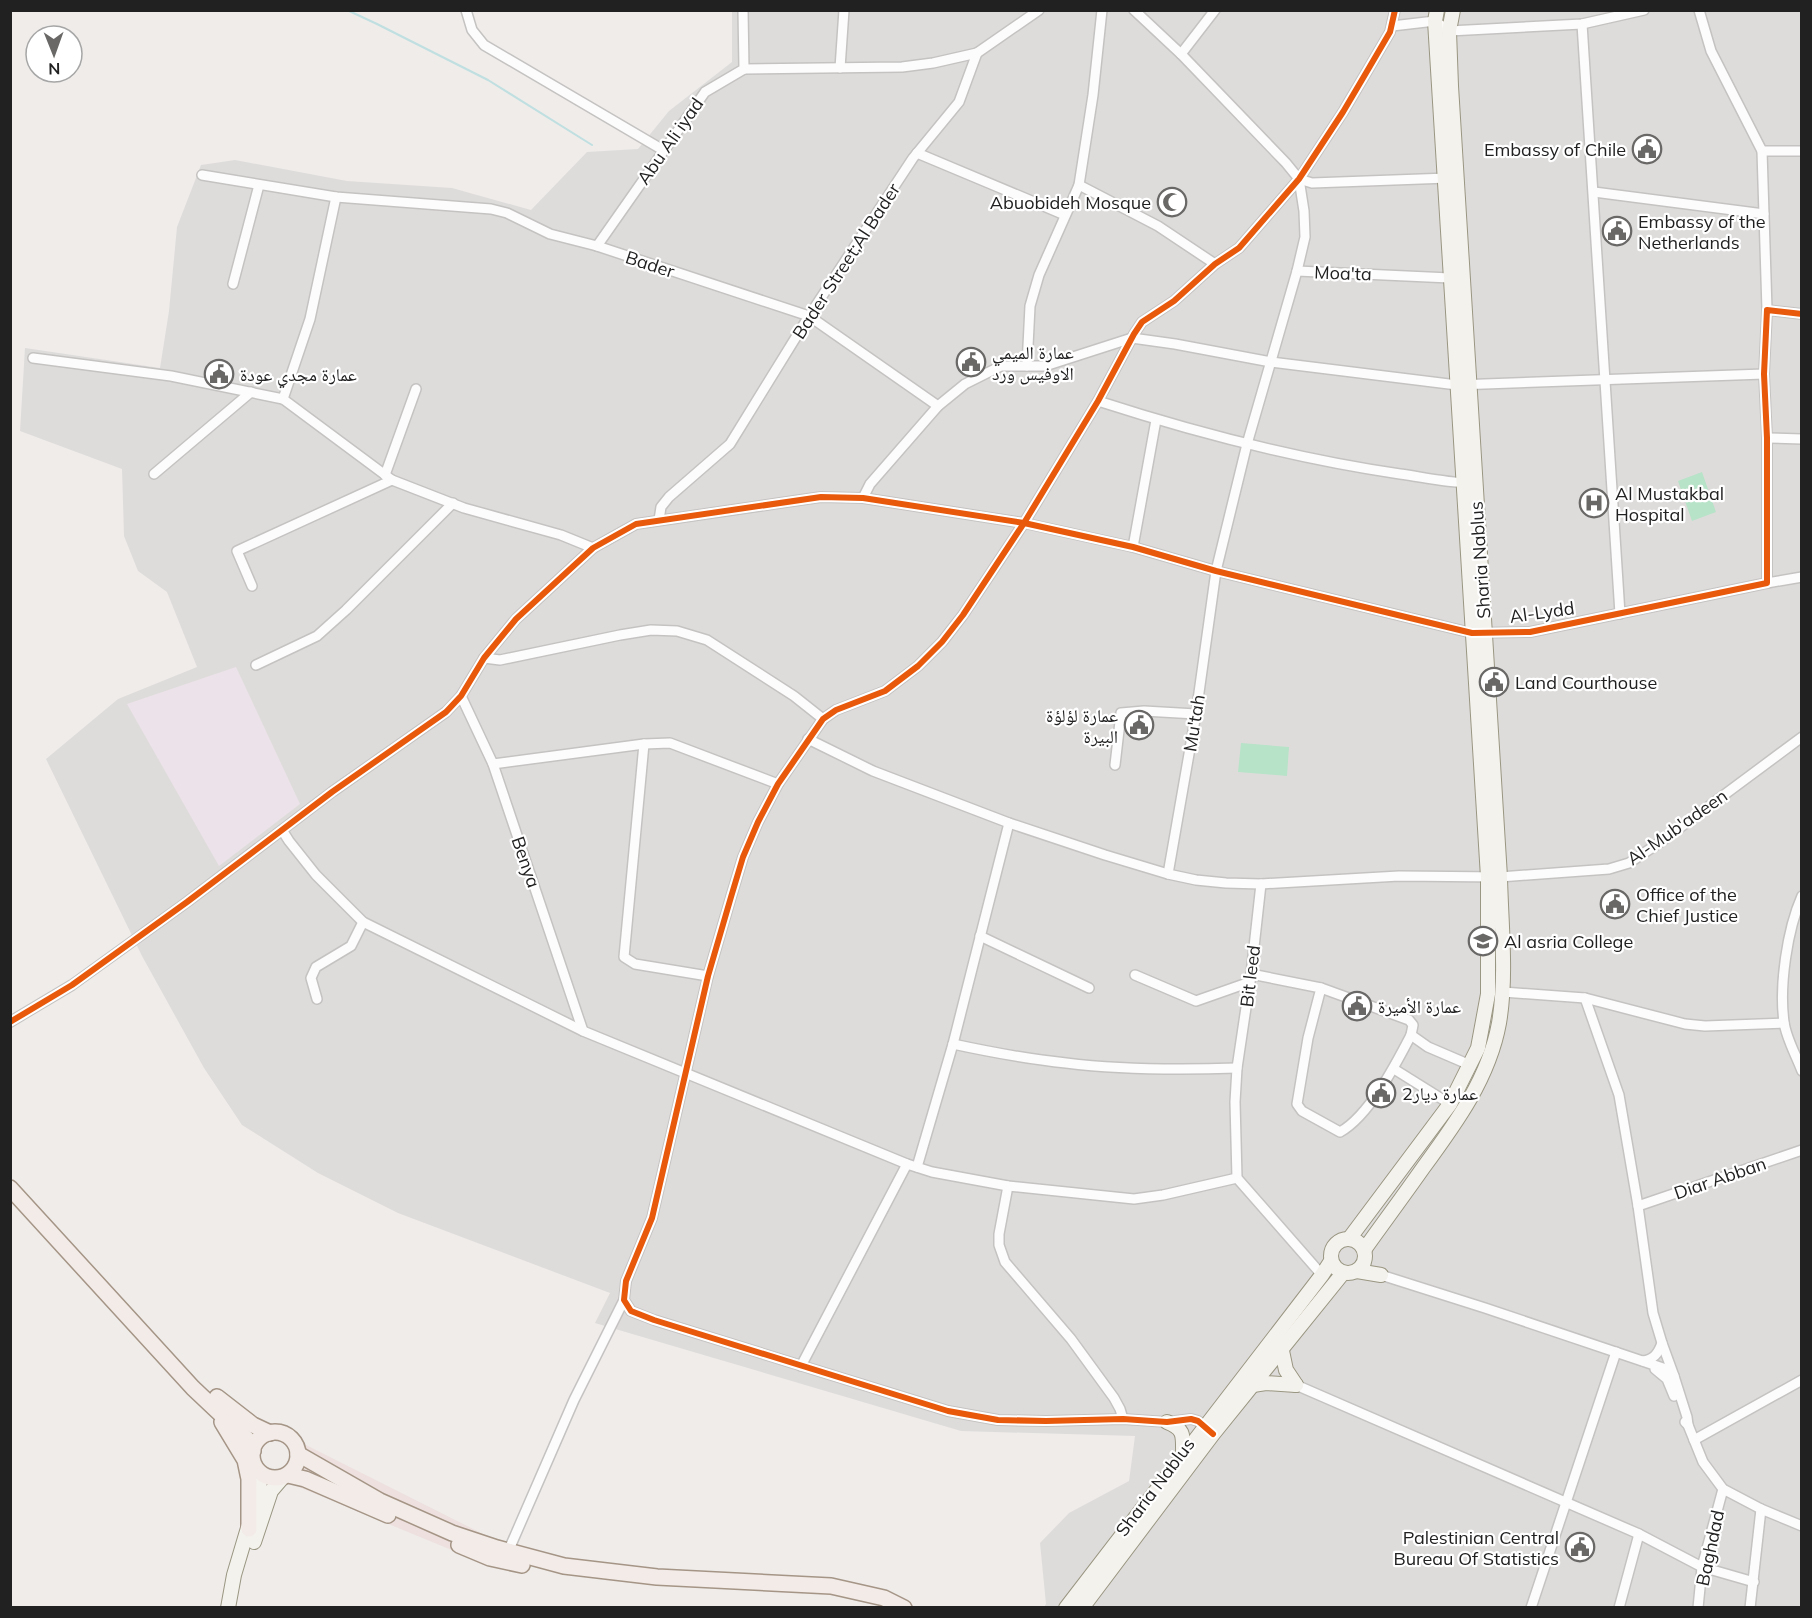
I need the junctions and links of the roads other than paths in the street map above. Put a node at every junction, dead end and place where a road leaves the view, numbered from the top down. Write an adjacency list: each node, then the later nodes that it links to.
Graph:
1 (466, 10): 20 (street)
2 (743, 10): 19 (street)
3 (844, 10): 18 (street)
4 (1039, 10): 16 (street)
5 (1102, 10): 28 (street)
6 (1134, 10): 17 (street)
7 (1215, 10): 17 (street)
8 (1395, 10): 14 (street)
9 (1453, 10): 15 (main road, Sharia Nablus)
10 (1644, 10): 13 (street)
11 (1699, 10): 21 (street)
12 (1436, 16): 14 (street); 15 (street); 25 (main road, Sharia Nablus)
13 (1582, 24): 15 (street); 29 (street)
14 (1392, 26): 26 (street)
15 (1449, 31): 25 (main road, Sharia Nablus)
16 (977, 53): 18 (street); 23 (street, Bader Street;Al Bader)
17 (1180, 54): 26 (street)
18 (840, 68): 19 (street)
19 (744, 69): 20 (street, Abu Ali iyad)
20 (663, 150): 33 (street, Abu Ali iyad)
21 (1762, 151): 22 (street); 31 (street)
22 (1802, 151)
23 (917, 153): 32 (street); 40 (street, Bader Street;Al Bader)
24 (202, 175): 27 (street, Bader)
25 (1451, 178): 26 (street); 36 (main road, Sharia Nablus); 47 (main road, Sharia Nablus)
26 (1299, 179): 34 (street); 35 (street, Moa'ta)
27 (260, 185): 30 (street, Bader); 37 (street)
28 (1079, 185): 32 (street); 34 (street)
29 (1594, 192): 31 (street); 46 (street)
30 (336, 197): 33 (street, Bader); 50 (street)
31 (1764, 214): 38 (street)
32 (1065, 215): 44 (street)
33 (597, 246): 40 (street, Bader)
34 (1215, 264): 41 (street)
35 (1297, 271): 36 (street, Moa'ta); 43 (street, Mu'tah)
36 (1450, 278): 47 (main road, Sharia Nablus)
37 (233, 284)
38 (1767, 310): 39 (street); 45 (street)
39 (1802, 314)
40 (809, 316): 52 (street, Bader); 62 (street, Bader Street;Al Bader)
41 (1132, 338): 43 (street); 44 (street); 51 (street)
42 (33, 358): 49 (street)
43 (1271, 362): 47 (street); 56 (street, Mu'tah)
44 (1027, 366): 52 (street)
45 (1764, 374): 46 (street); 54 (street)
46 (1604, 381): 47 (street); 70 (street)
47 (1464, 385): 59 (main road, Sharia Nablus)
48 (416, 389): 58 (street)
49 (251, 392): 50 (street); 57 (street)
50 (283, 399): 58 (street)
51 (1098, 401): 53 (street); 63 (street)
52 (938, 406): 60 (street)
53 (1156, 420): 56 (street); 64 (street)
54 (1767, 438): 55 (street); 68 (street)
55 (1802, 439)
56 (1247, 444): 59 (street); 66 (street, Mu'tah)
57 (154, 474)
58 (388, 477): 61 (street); 69 (street)
59 (1469, 484): 71 (main road, Sharia Nablus)
60 (863, 498): 62 (street, Al-Lydd); 63 (street, Al-Lydd)
61 (453, 503): 65 (street); 73 (street)
62 (659, 520): 65 (street, Al-Lydd)
63 (1024, 524): 64 (street, Al-Lydd); 76 (street)
64 (1133, 547): 66 (street, Al-Lydd)
65 (593, 548): 72 (street, Al-Lydd)
66 (1215, 571): 71 (street, Al-Lydd); 75 (street, Mu'tah)
67 (1802, 577): 68 (street, Al-Lydd)
68 (1767, 583): 70 (street, Al-Lydd)
69 (252, 586)
70 (1620, 614): 71 (street, Al-Lydd)
71 (1478, 633): 86 (main road, Sharia Nablus)
72 (483, 658): 74 (street, Al-Lydd); 76 (street)
73 (256, 665)
74 (461, 696): 80 (street, Benya); 84 (street, Al-Lydd)
75 (1196, 714): 81 (street); 85 (street, Mu'tah)
76 (823, 719): 78 (street)
77 (1802, 737): 86 (street, Al-Mub'adeen)
78 (808, 739): 82 (street); 83 (street, Al-Mub'adeen)
79 (644, 744): 80 (street); 82 (street); 92 (street)
80 (493, 764): 101 (street, Benya)
81 (1115, 765)
82 (778, 784): 92 (street)
83 (1009, 823): 85 (street, Al-Mub'adeen); 90 (street)
84 (282, 830): 89 (street); 99 (street, Al-Lydd)
85 (1168, 874): 87 (street, Al-Mub'adeen)
86 (1494, 877): 87 (street, Al-Mub'adeen); 96 (main road, Sharia Nablus); 104 (main road, Sharia Nablus)
87 (1261, 884): 93 (street, Bit leed)
88 (1802, 896): 100 (street)
89 (363, 922): 98 (street); 101 (street)
90 (980, 936): 94 (street); 103 (street)
91 (1135, 975): 93 (street)
92 (708, 976): 108 (street)
93 (1251, 978): 95 (street); 105 (street, Bit leed)
94 (1089, 988)
95 (1321, 988): 102 (street); 106 (street)
96 (1503, 992): 97 (street); 118 (main road, Sharia Nablus)
97 (1585, 998): 100 (street); 116 (street)
98 (317, 999)
99 (10, 1022)
100 (1784, 1023): 107 (street)
101 (583, 1031): 108 (street)
102 (1411, 1035): 104 (street); 106 (street)
103 (953, 1044): 105 (street); 112 (street)
104 (1470, 1065): 109 (main road, Sharia Nablus)
105 (1237, 1068): 113 (street, Bit leed)
106 (1394, 1069): 109 (street)
107 (1802, 1071)
108 (686, 1073): 111 (street); 123 (street)
109 (1450, 1104): 117 (main road, Sharia Nablus)
110 (1802, 1150): 116 (street, Diar Abban)
111 (907, 1164): 112 (street); 130 (street)
112 (917, 1167): 114 (street)
113 (1237, 1178): 114 (street); 121 (street)
114 (1008, 1186): 137 (street)
115 (10, 1188): 127 (main road)
116 (1638, 1206): 124 (street)
117 (1349, 1239): 118 (main road); 119 (main road)
118 (1365, 1253): 120 (main road); 122 (main road)
119 (1331, 1261): 120 (main road); 121 (main road, Sharia Nablus)
120 (1350, 1272): 122 (main road); 125 (main road, Sharia Nablus)
121 (1322, 1275): 140 (main road, Sharia Nablus)
122 (1381, 1275): 126 (street)
123 (624, 1300): 130 (street); 154 (street)
124 (1662, 1343): 128 (street); 129 (street)
125 (1282, 1351): 134 (main road, Sharia Nablus); 135 (main road)
126 (1616, 1352): 129 (street); 149 (street)
127 (165, 1356): 136 (main road); 141 (main road)
128 (1667, 1358): 131 (street); 132 (street)
129 (1643, 1361): 131 (street)
130 (801, 1366): 137 (street)
131 (1661, 1370): 132 (street); 139 (street)
132 (1674, 1376): 139 (street)
133 (1802, 1380): 142 (street)
134 (1253, 1385): 135 (main road); 140 (main road, Sharia Nablus)
135 (1296, 1385): 149 (street)
136 (208, 1402): 143 (main road); 152 (main road)
137 (1123, 1419): 138 (street)
138 (1167, 1422): 140 (street); 145 (main road)
139 (1688, 1425): 142 (street)
140 (1209, 1431): 145 (main road, Sharia Nablus); 162 (main road, Sharia Nablus)
141 (270, 1433): 143 (main road); 144 (main road)
142 (1694, 1440): 148 (street)
143 (253, 1451): 146 (main road)
144 (298, 1454): 147 (main road); 154 (main road)
145 (1183, 1454): 161 (main road, Sharia Nablus)
146 (258, 1470): 147 (main road); 152 (main road)
147 (285, 1476): 154 (main road); 158 (main road)
148 (1723, 1489): 150 (street); 155 (street, Baghdad)
149 (1566, 1502): 153 (street); 163 (street)
150 (1761, 1509): 151 (street); 156 (street)
151 (1802, 1526)
152 (249, 1529): 157 (main road)
153 (1639, 1534): 155 (street); 164 (street)
154 (506, 1556): 159 (main road); 160 (main road)
155 (1702, 1568): 156 (street); 165 (street, Baghdad)
156 (1754, 1582): 166 (street)
157 (228, 1608)
158 (237, 1608)
159 (889, 1608)
160 (904, 1608)
161 (1066, 1608)
162 (1082, 1608)
163 (1531, 1608)
164 (1619, 1608)
165 (1698, 1608)
166 (1750, 1608)

